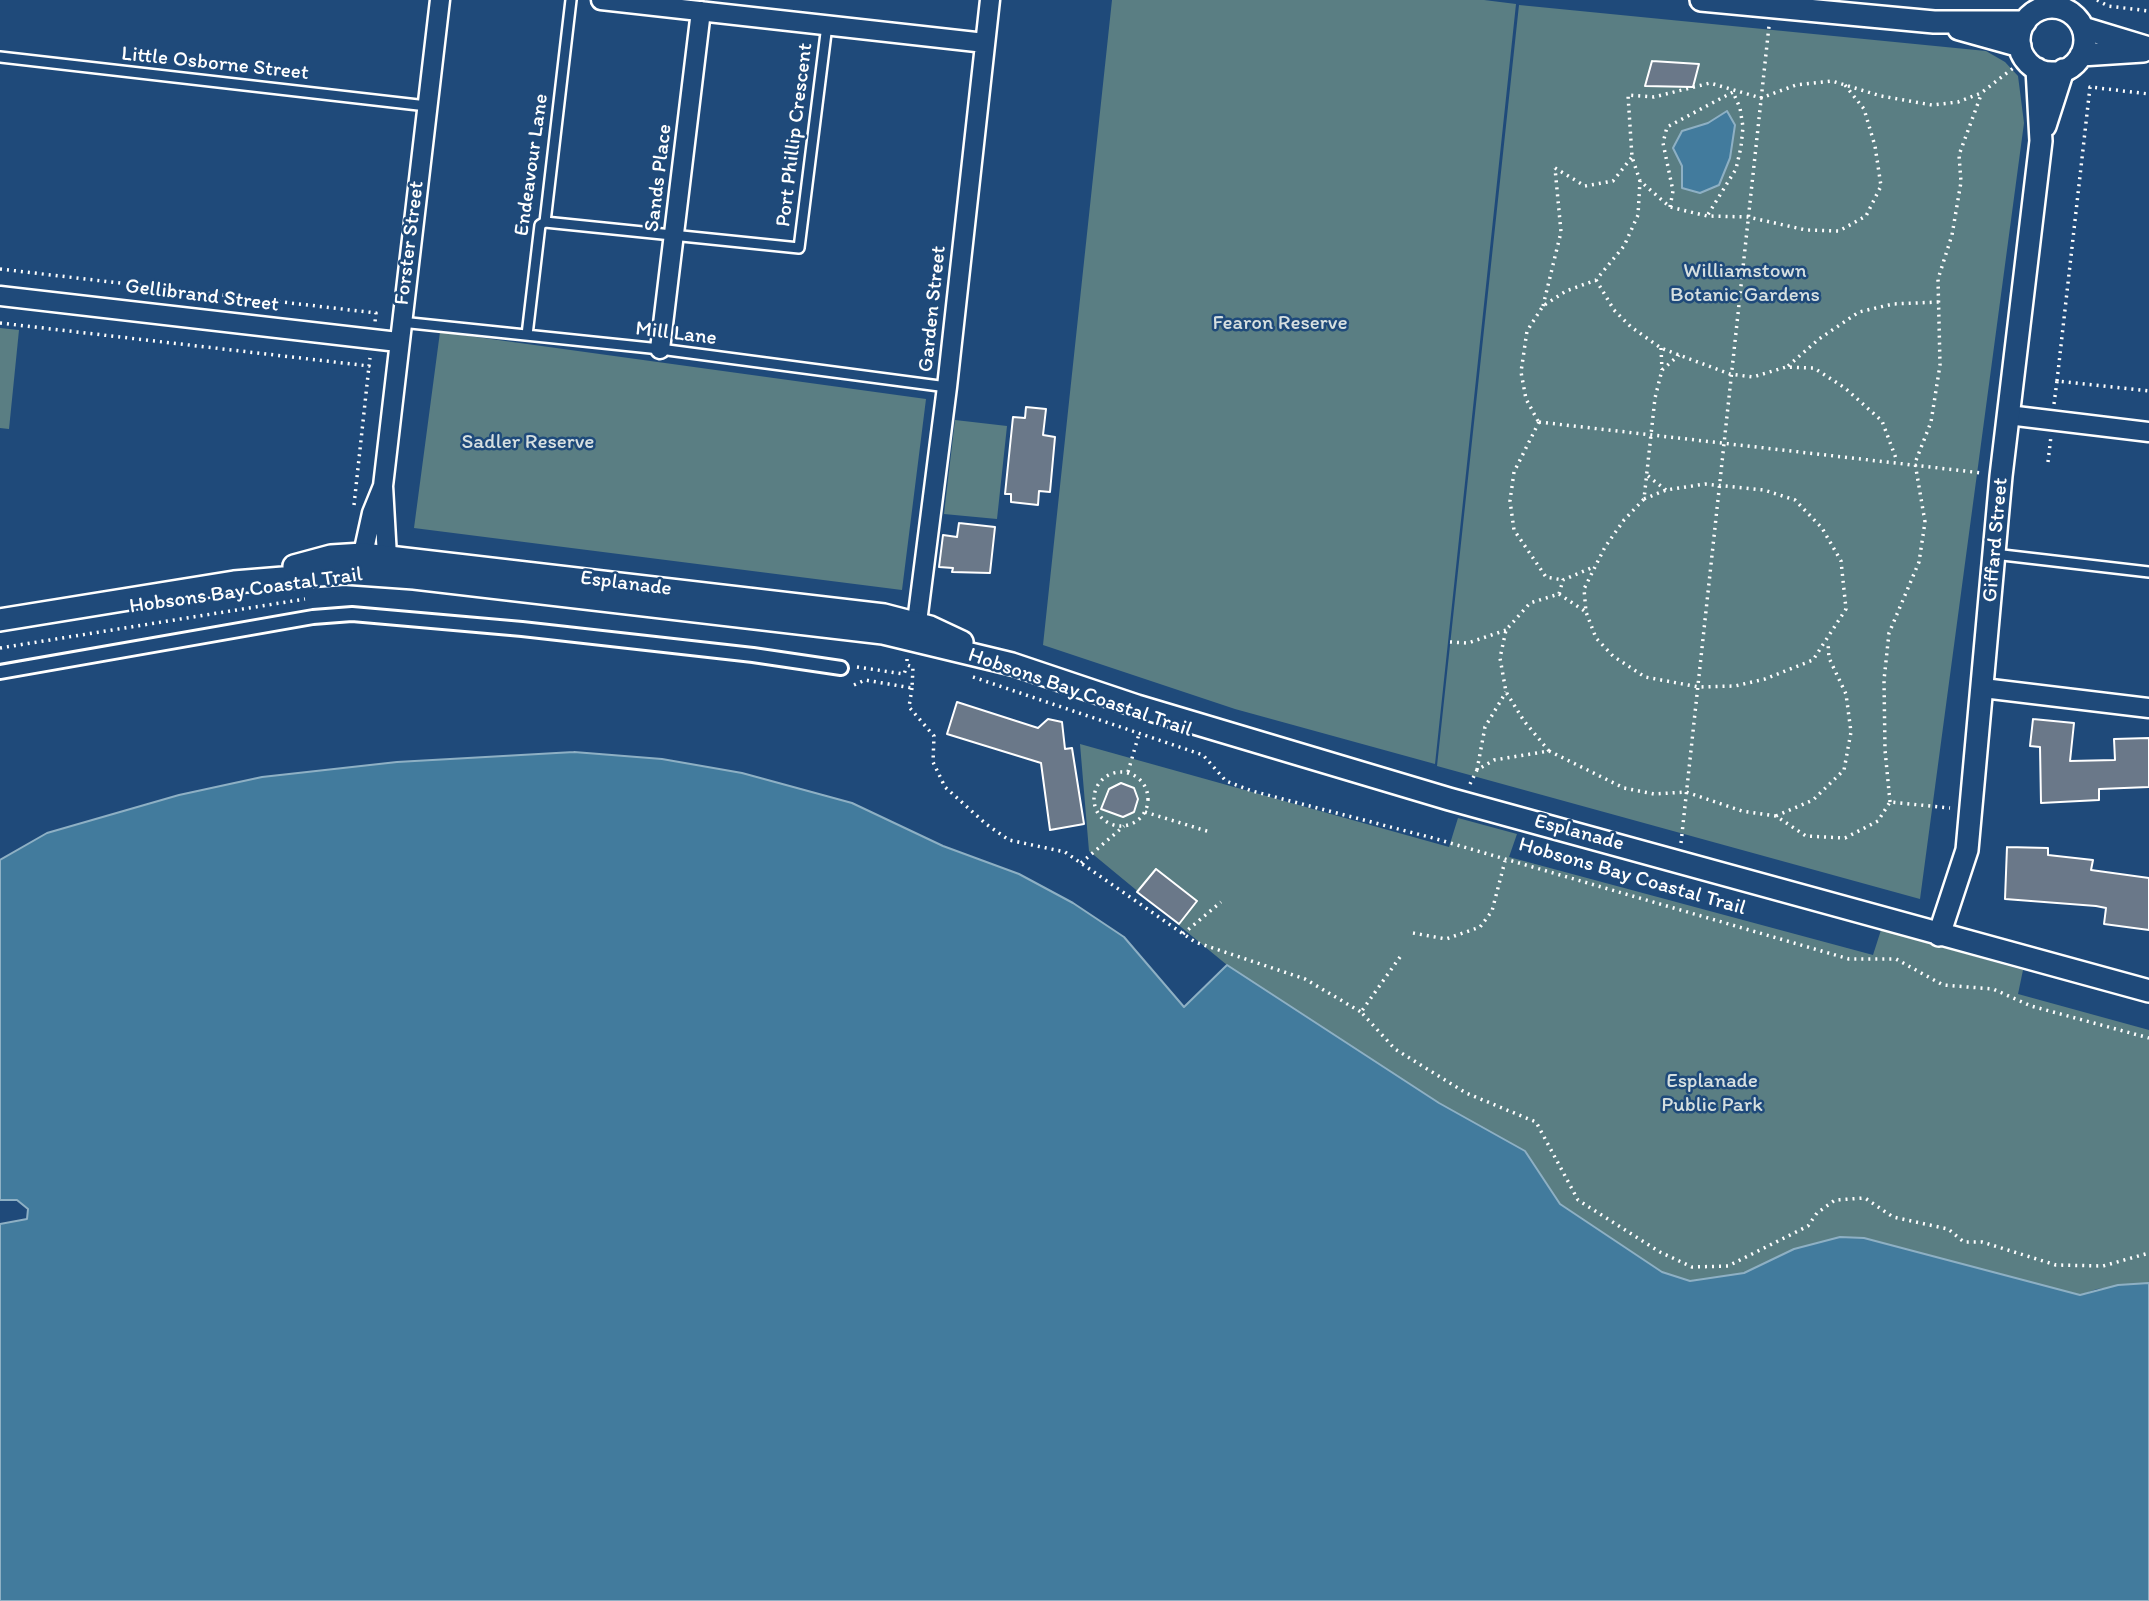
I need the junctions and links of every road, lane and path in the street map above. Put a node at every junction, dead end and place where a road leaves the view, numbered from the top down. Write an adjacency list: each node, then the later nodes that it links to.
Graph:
1 (440, 0): 26 (street, Forster Street)
2 (571, 0): 33 (lane, Endeavour Lane)
3 (601, 0): 9 (street)
4 (990, 0): 15 (street, Garden Street)
5 (1701, 0): 8 (street)
6 (2097, 0): 10 (path)
7 (2044, 4): 11 (street); 13 (street)
8 (1771, 7): 12 (street); 25 (path)
9 (701, 11): 14 (street); 34 (street, Sands Place)
10 (2149, 11)
11 (2074, 14): 16 (street); 17 (street)
12 (1934, 22): 13 (street); 19 (street)
13 (2025, 22): 19 (street)
14 (827, 25): 15 (street); 34 (lane, Port Phillip Crescent)
15 (985, 43): 50 (street, Garden Street)
16 (2149, 49): 17 (street)
17 (2081, 55): 20 (street)
18 (0, 57): 26 (lane, Little Osborne Street)
19 (2028, 58): 20 (street); 23 (path); 27 (street, Giffard Street)
20 (2063, 70): 27 (street, Giffard Street)
21 (1845, 85): 23 (path); 25 (path); 32 (path)
22 (1733, 92): 25 (path); 28 (path); 30 (path); 31 (path)
23 (1981, 93): 37 (path)
24 (2149, 94): 49 (path)
25 (1761, 98): 32 (path)
26 (427, 106): 39 (street, Forster Street)
27 (2040, 141): 52 (street, Giffard Street)
28 (1632, 157): 29 (path); 38 (path)
29 (1640, 181): 30 (path); 35 (path)
30 (1670, 207): 31 (path)
31 (1707, 216): 32 (path)
32 (1748, 217): 48 (path)
33 (545, 222): 34 (lane, Port Phillip Crescent); 40 (lane, Endeavour Lane)
34 (675, 236): 43 (street, Sands Place)
35 (1596, 280): 38 (path); 42 (path)
36 (0, 296): 41 (street, Gellibrand Street)
37 (1939, 302): 46 (path); 60 (path)
38 (1543, 306): 54 (path)
39 (401, 322): 40 (lane, Mill Lane); 41 (street, Forster Street)
40 (527, 335): 43 (lane, Mill Lane)
41 (398, 342): 68 (street, Forster Street)
42 (1661, 348): 44 (path); 47 (path)
43 (660, 349): 50 (lane, Mill Lane)
44 (1679, 355): 47 (path); 48 (path)
45 (369, 366): 66 (path)
46 (1786, 367): 48 (path); 58 (path)
47 (1662, 370): 56 (path)
48 (1730, 374): 57 (path)
49 (2057, 380): 51 (path); 53 (path)
50 (947, 387): 79 (street, Garden Street)
51 (2149, 391)
52 (2008, 415): 53 (street); 62 (street, Giffard Street)
53 (2053, 420): 55 (street); 59 (path)
54 (1539, 422): 56 (path); 71 (path)
55 (2149, 432)
56 (1651, 436): 57 (path); 61 (path)
57 (1722, 443): 58 (path); 63 (path)
58 (1897, 461): 60 (path)
59 (2048, 462)
60 (1914, 463): 62 (path); 97 (path)
61 (1648, 476): 64 (path); 65 (path)
62 (2001, 476): 67 (street, Giffard Street)
63 (1718, 485): 64 (path); 77 (path); 86 (path)
64 (1666, 490): 65 (path)
65 (1644, 499): 69 (path)
66 (353, 509)
67 (1994, 554): 70 (lane); 88 (street, Giffard Street)
68 (377, 560): 75 (street, Esplanade); 79 (street, Esplanade)
69 (1593, 567): 71 (path); 74 (path)
70 (2149, 572)
71 (1563, 580): 72 (path)
72 (1559, 594): 74 (path); 76 (path)
73 (316, 597): 80 (path, Hobsons Bay Coastal Trail)
74 (1586, 612): 86 (path)
75 (0, 620)
76 (1506, 630): 78 (path); 89 (path)
77 (1828, 640): 86 (path); 100 (path)
78 (1451, 642)
79 (915, 644): 81 (path); 96 (street, Esplanade)
80 (0, 648)
81 (907, 665): 82 (path); 87 (path)
82 (841, 668): 83 (street, Hobsons Bay Coastal Trail)
83 (0, 672)
84 (972, 677): 91 (path, Hobsons Bay Coastal Trail)
85 (855, 685): 87 (path)
86 (1699, 687): 95 (path)
87 (912, 688): 105 (path)
88 (1983, 688): 90 (street); 98 (street, Giffard Street)
89 (1506, 692): 92 (path); 93 (path)
90 (2149, 708)
91 (1139, 734): 94 (path); 104 (path, Hobsons Bay Coastal Trail)
92 (1549, 751): 93 (path); 95 (path)
93 (1476, 771): 96 (path)
94 (1128, 772): 99 (path); 101 (path)
95 (1686, 792): 100 (path); 103 (path)
96 (1461, 802): 103 (street, Esplanade)
97 (1890, 802): 98 (path); 100 (path)
98 (1969, 811): 109 (street, Giffard Street)
99 (1145, 812): 101 (path); 102 (path)
100 (1776, 816)
101 (1125, 826): 105 (path)
102 (1210, 832)
103 (1679, 860): 109 (street, Esplanade)
104 (1506, 861): 107 (path); 113 (path, Hobsons Bay Coastal Trail)
105 (1081, 863): 108 (path)
106 (1221, 902): 108 (path)
107 (1413, 933)
108 (1183, 934): 112 (path)
109 (1939, 935): 111 (street, Esplanade)
110 (1401, 957): 112 (path)
111 (2149, 991)
112 (1361, 1012): 114 (path)
113 (2149, 1038)
114 (2149, 1253)

